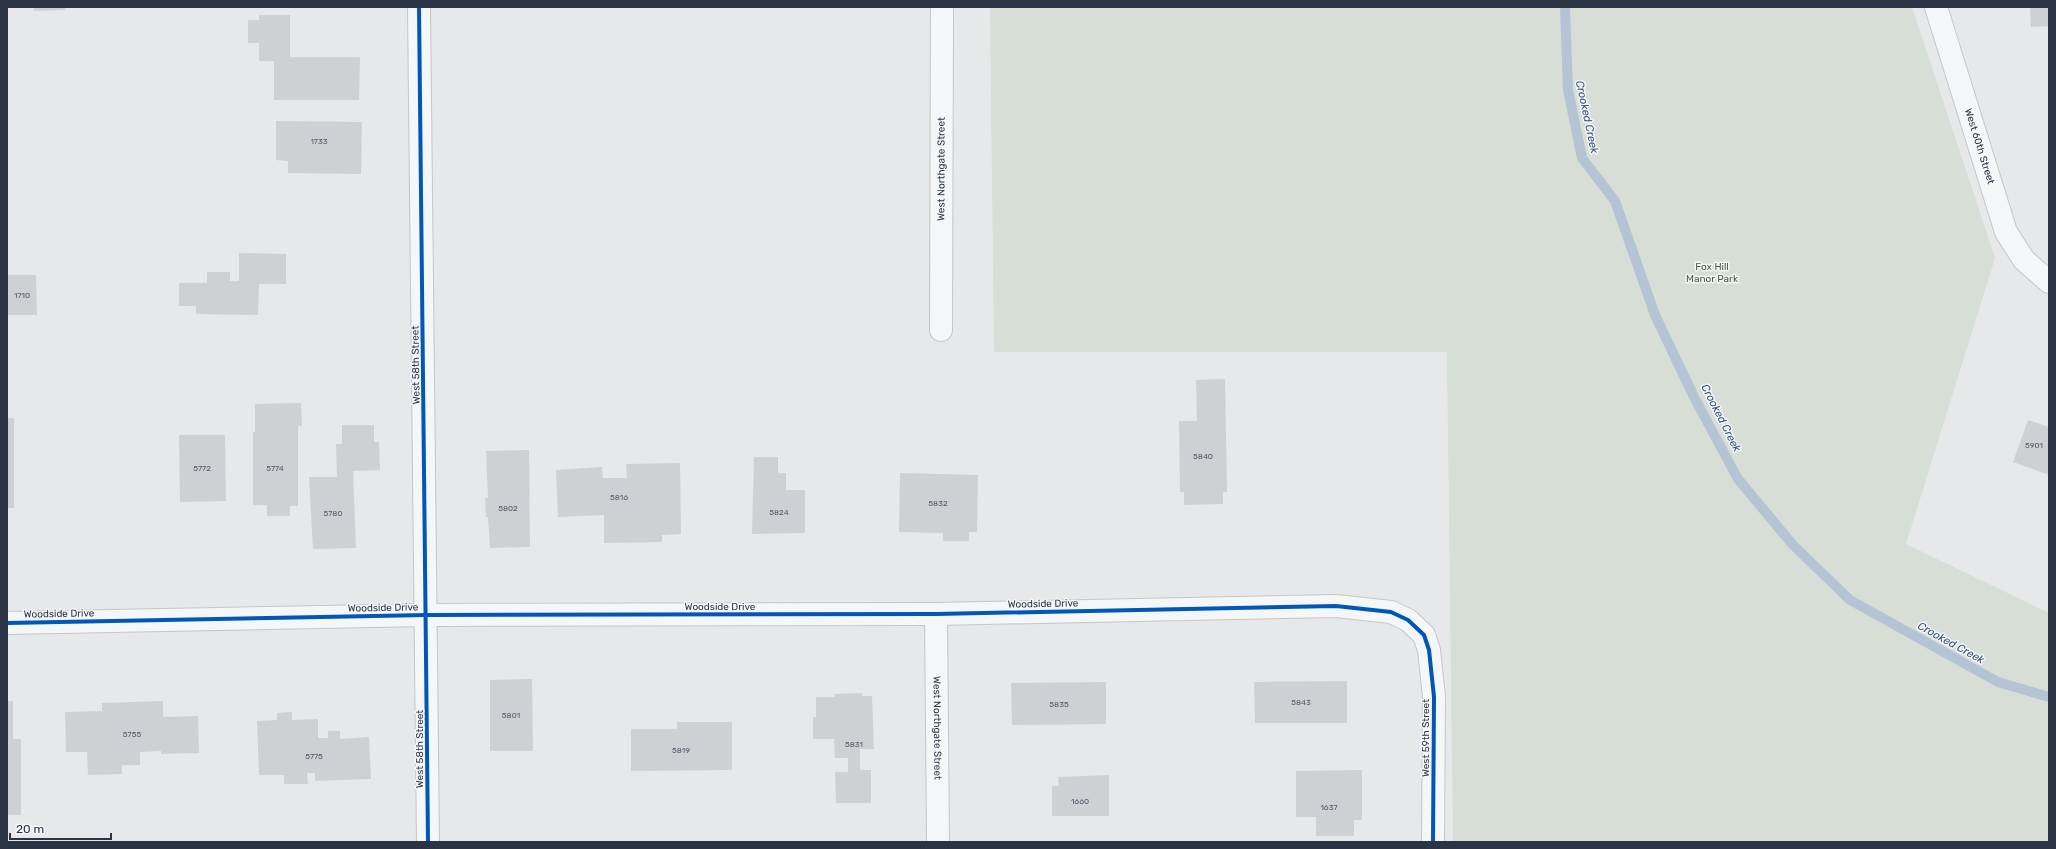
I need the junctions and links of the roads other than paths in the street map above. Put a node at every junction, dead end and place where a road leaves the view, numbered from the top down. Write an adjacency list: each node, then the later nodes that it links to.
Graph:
1 (419, 7): 7 (street, West 58th Street)
2 (942, 7): 5 (street, West Northgate Street)
3 (1936, 7): 4 (street, West 60th Street)
4 (2045, 279)
5 (941, 330)
6 (936, 614): 7 (street, Woodside Drive); 9 (street, Woodside Drive); 11 (street, West Northgate Street)
7 (427, 615): 8 (street, Woodside Drive); 10 (street, West 58th Street)
8 (7, 623)
9 (1424, 635): 12 (street, West 59th Street)
10 (428, 842)
11 (938, 842)
12 (1433, 842)

